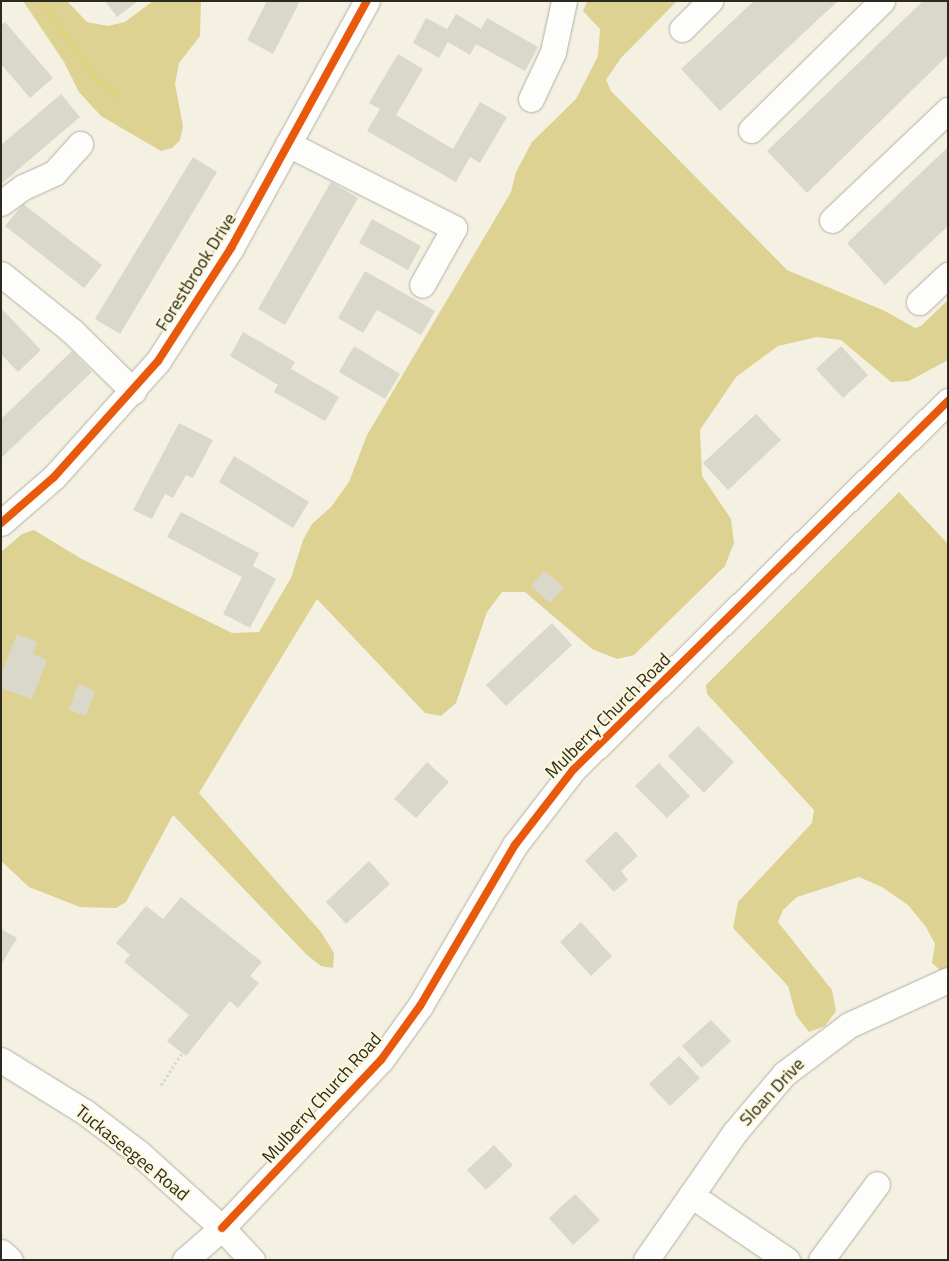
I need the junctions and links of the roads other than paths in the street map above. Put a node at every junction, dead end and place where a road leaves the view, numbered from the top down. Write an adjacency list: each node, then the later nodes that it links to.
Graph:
1 (367, 1): 10 (street, Forestbrook Drive)
2 (564, 1): 6 (street)
3 (710, 1): 5 (street)
4 (882, 1): 8 (street)
5 (682, 29)
6 (531, 99)
7 (948, 110): 12 (street)
8 (751, 130)
9 (80, 144): 11 (street)
10 (288, 144): 15 (street); 17 (street, Forestbrook Drive)
11 (1, 203)
12 (832, 220)
13 (1, 274): 17 (street)
14 (948, 275): 16 (street)
15 (422, 285)
16 (919, 302)
17 (133, 391): 19 (street, Forestbrook Drive)
18 (948, 401): 24 (street, Mulberry Church Road)
19 (1, 523)
20 (948, 980): 23 (street, Sloan Drive)
21 (1, 1060): 24 (street, Tuckaseegee Road)
22 (877, 1184): 31 (street)
23 (691, 1195): 29 (street, Sloan Drive); 30 (street)
24 (222, 1228): 27 (street, Mulberry Church Road); 28 (street, Tuckaseegee Road)
25 (1, 1252): 26 (street)
26 (10, 1260)
27 (185, 1260)
28 (252, 1260)
29 (646, 1260)
30 (787, 1260)
31 (821, 1260)

